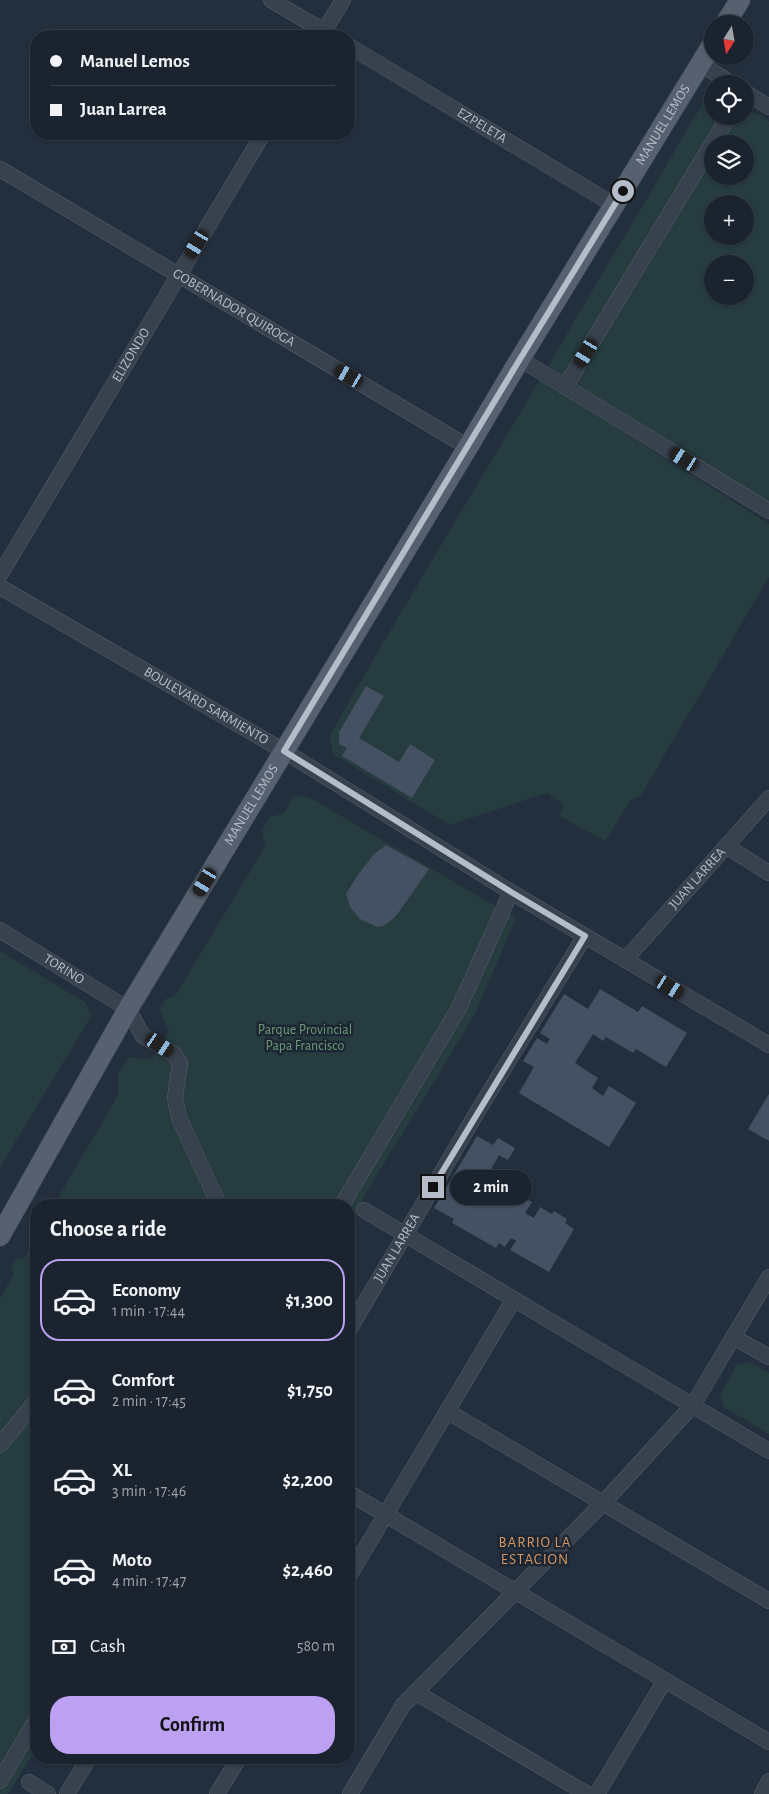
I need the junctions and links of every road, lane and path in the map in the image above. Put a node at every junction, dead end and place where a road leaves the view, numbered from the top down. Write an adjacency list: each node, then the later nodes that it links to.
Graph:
1 (271, 0): 5 (street)
2 (343, 0): 6 (street)
3 (740, 0): 4 (main road)
4 (731, 15)
5 (318, 30)
6 (328, 30)
7 (355, 50): 16 (street, EZPELETA)
8 (704, 59): 9 (main road, MANUEL LEMOS)
9 (701, 64): 10 (street); 16 (main road, MANUEL LEMOS)
10 (718, 75)
11 (754, 97): 12 (street)
12 (769, 106)
13 (724, 125): 19 (street)
14 (259, 140): 17 (street, ELIZONDO)
15 (0, 169): 17 (street, GOBERNADOR QUIROGA)
16 (614, 205): 18 (main road, MANUEL LEMOS)
17 (178, 276): 20 (street, GOBERNADOR QUIROGA); 22 (street, ELIZONDO)
18 (520, 359): 19 (street); 20 (main road, MANUEL LEMOS)
19 (565, 387): 21 (street)
20 (468, 447): 24 (main road, MANUEL LEMOS)
21 (769, 510)
22 (0, 575)
23 (0, 587): 24 (street, BOULEVARD SARMIENTO)
24 (284, 751): 28 (street, BOULEVARD SARMIENTO); 32 (main road, MANUEL LEMOS)
25 (769, 798): 26 (street, JUAN LARREA)
26 (726, 846): 27 (street); 31 (street, JUAN LARREA)
27 (769, 873)
28 (511, 892): 30 (street, BOULEVARD SARMIENTO); 35 (street)
29 (0, 930): 32 (street, TORINO)
30 (585, 936): 31 (street, BOULEVARD SARMIENTO); 37 (street, JUAN LARREA)
31 (626, 960): 33 (street, BOULEVARD SARMIENTO)
32 (128, 1009): 34 (street); 38 (main road, MANUEL LEMOS)
33 (769, 1045)
34 (216, 1199)
35 (346, 1199)
36 (364, 1210): 37 (street)
37 (405, 1234): 40 (street); 41 (street, JUAN LARREA)
38 (0, 1236)
39 (769, 1277): 42 (street)
40 (514, 1299): 44 (street); 46 (street)
41 (355, 1320)
42 (733, 1337): 43 (street); 44 (street)
43 (769, 1357)
44 (693, 1405): 48 (street); 50 (street)
45 (30, 1408): 47 (street)
46 (447, 1411): 50 (street); 51 (street)
47 (0, 1445)
48 (769, 1451)
49 (355, 1497): 51 (street)
50 (604, 1502): 53 (street); 54 (street)
51 (386, 1515): 52 (street); 53 (street)
52 (355, 1566)
53 (515, 1591): 55 (street); 56 (street)
54 (769, 1601)
55 (665, 1680): 58 (street); 70 (street)
56 (415, 1692): 68 (street); 69 (street)
57 (30, 1728): 59 (street)
58 (769, 1742)
59 (6, 1758): 62 (street)
60 (85, 1764): 66 (street)
61 (235, 1764): 67 (street)
62 (0, 1781)
63 (769, 1781): 71 (street)
64 (29, 1782): 65 (street)
65 (48, 1794)
66 (67, 1794)
67 (217, 1794)
68 (350, 1794)
69 (587, 1794)
70 (597, 1794)
71 (762, 1794)

